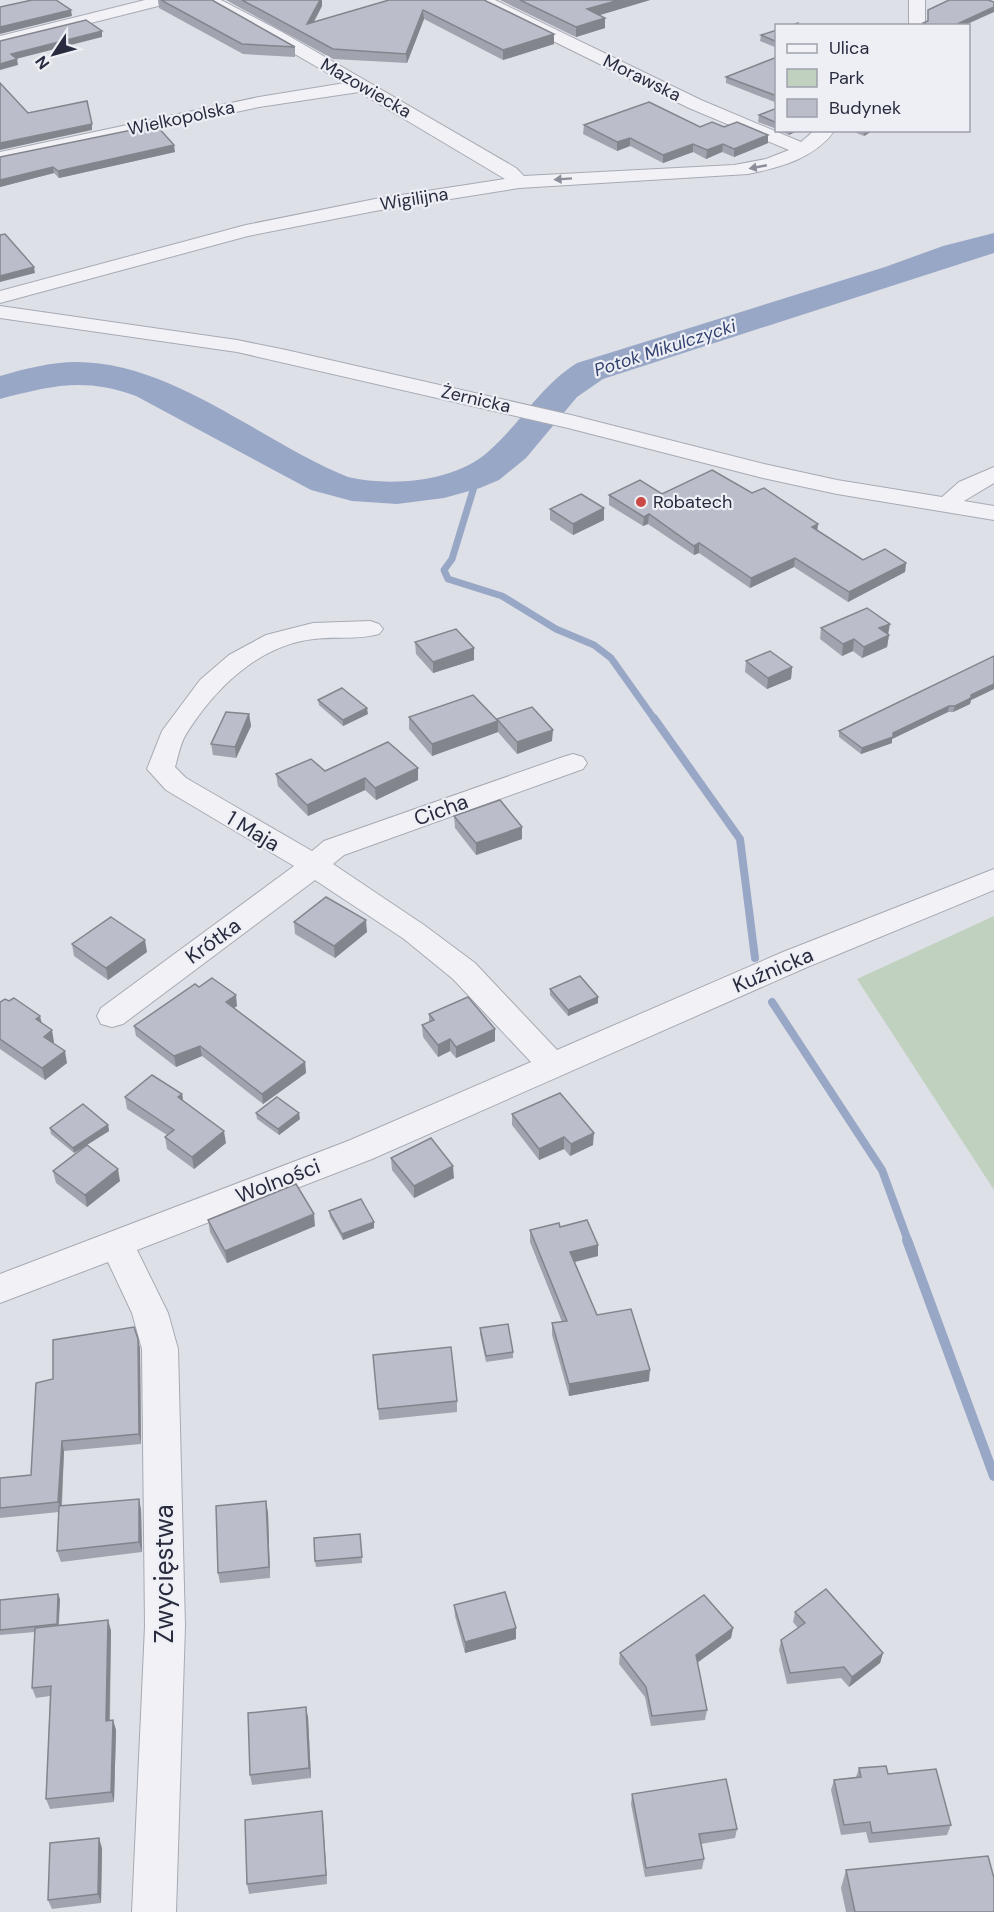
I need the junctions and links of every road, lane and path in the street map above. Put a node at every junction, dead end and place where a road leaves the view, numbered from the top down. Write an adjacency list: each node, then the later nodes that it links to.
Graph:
1 (164, 0): 6 (street)
2 (209, 0): 7 (street, Mazowiecka)
3 (482, 0): 9 (street, Morawska)
4 (917, 0): 5 (street)
5 (917, 24)
6 (0, 41)
7 (362, 86): 10 (street, Wielkopolska); 11 (street, Mazowiecka)
8 (824, 132): 9 (street, Wigilijna)
9 (805, 150): 11 (street, Wigilijna, one-way to 11)
10 (0, 157)
11 (519, 182): 12 (street, Wigilijna)
12 (0, 297)
13 (0, 312): 15 (street, Żernicka)
14 (994, 474): 15 (street)
15 (948, 507): 16 (street, Żernicka)
16 (994, 513)
17 (370, 628): 19 (street, 1 Maja)
18 (573, 763): 19 (street, Cicha)
19 (314, 866): 21 (street, Krótka); 22 (street, 1 Maja)
20 (994, 879): 22 (street, Kuźnicka)
21 (112, 1016)
22 (554, 1067): 23 (street, Wolności)
23 (117, 1244): 24 (street, Wolności); 25 (street, Zwycięstwa)
24 (0, 1289)
25 (154, 1912)

